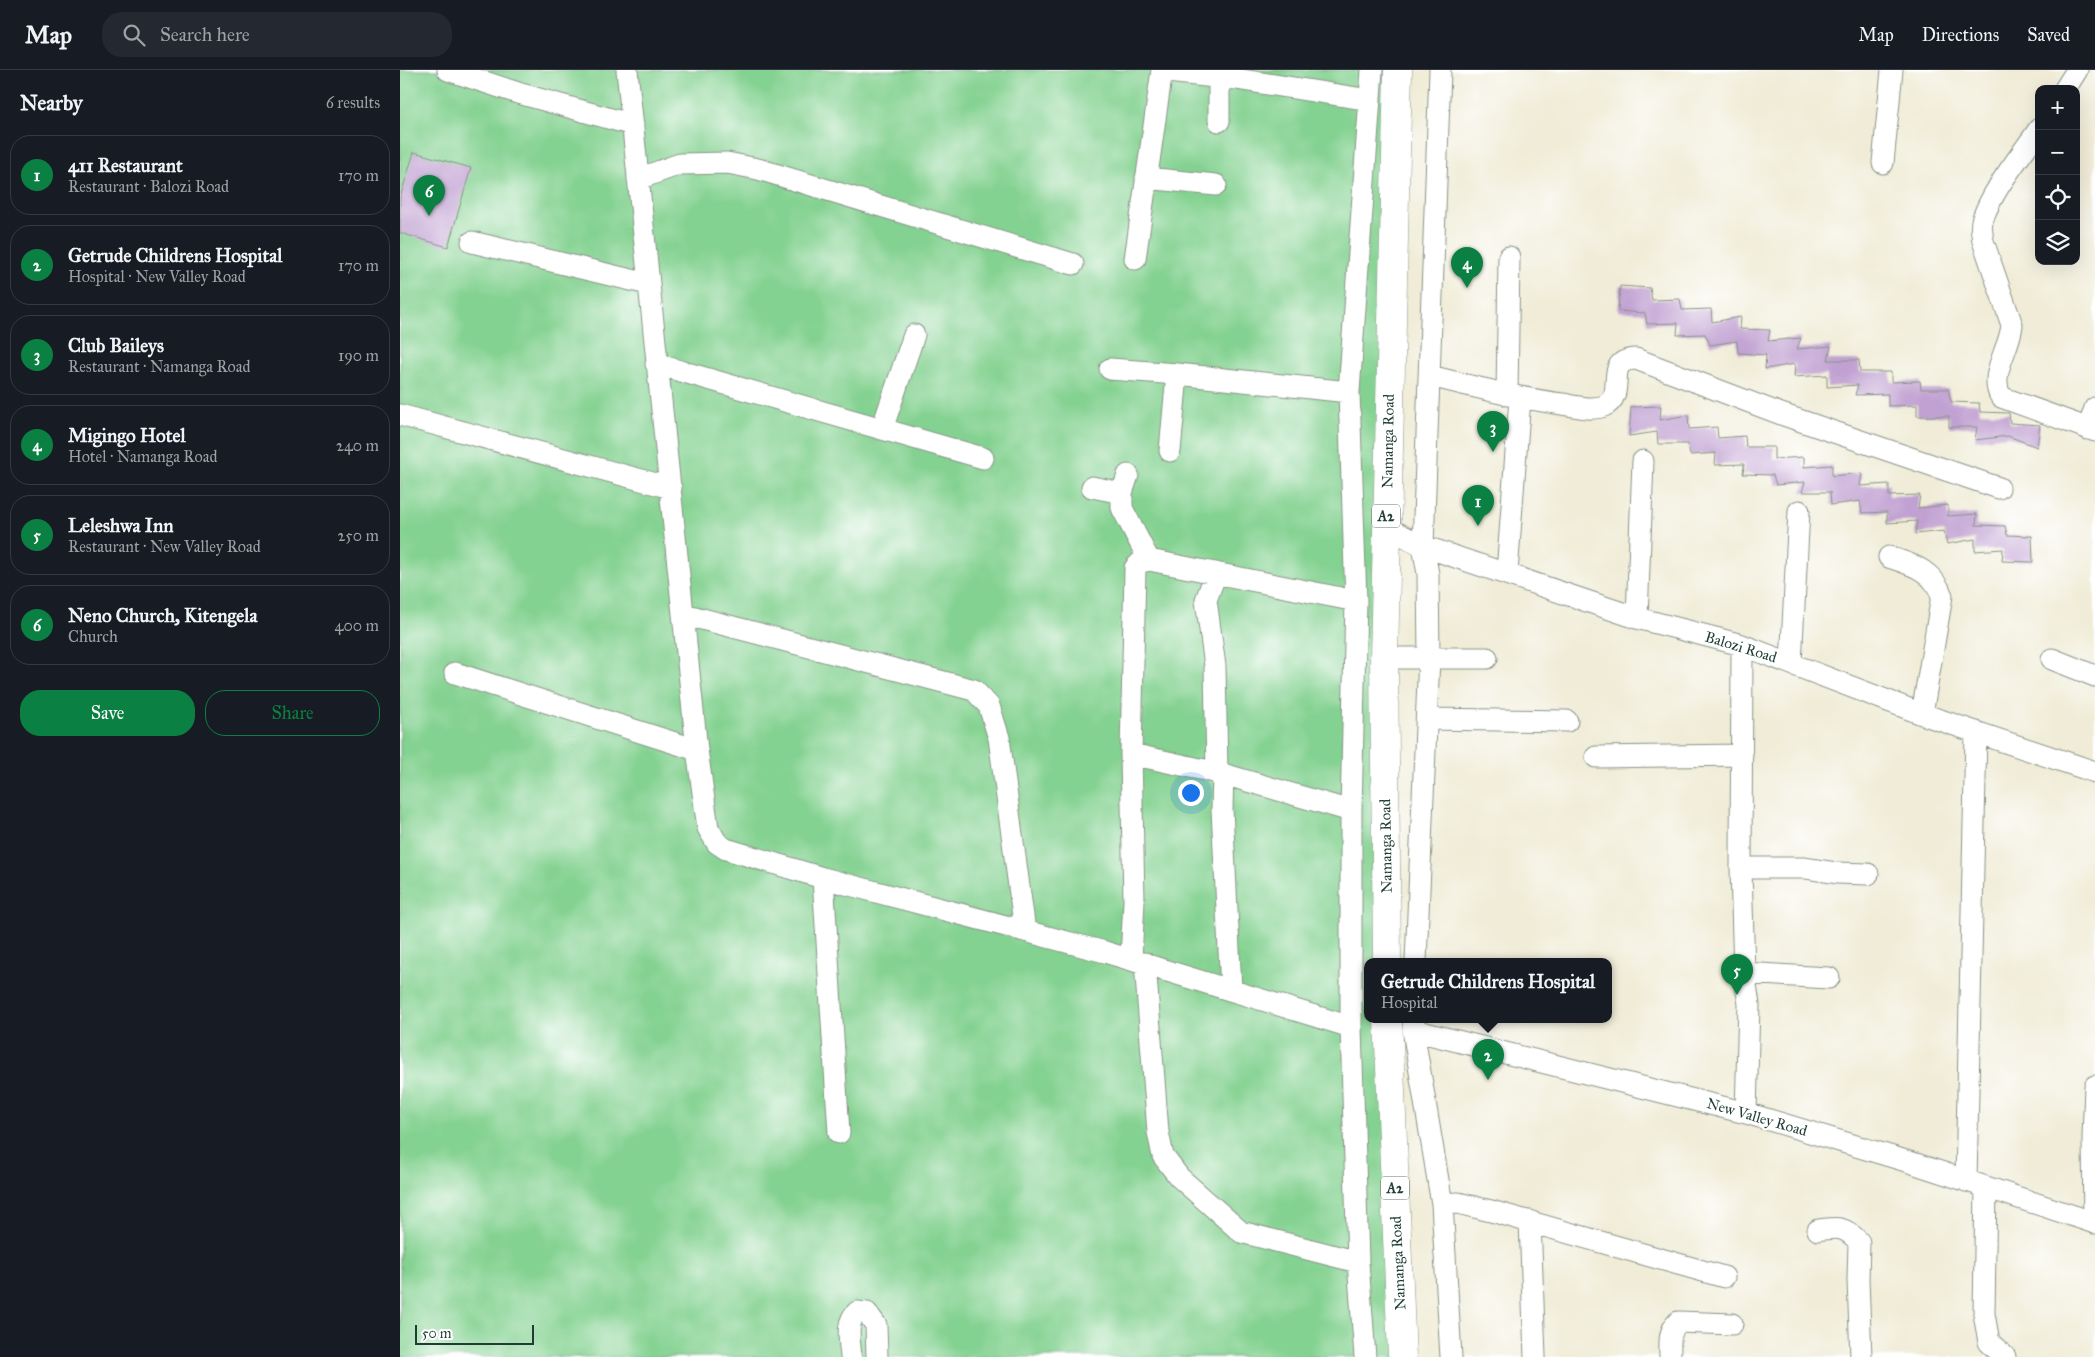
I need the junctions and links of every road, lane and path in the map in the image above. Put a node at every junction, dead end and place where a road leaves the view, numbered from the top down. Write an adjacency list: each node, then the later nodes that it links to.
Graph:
1 (448, 70): 14 (street)
2 (627, 70): 14 (street)
3 (1162, 70): 17 (street)
4 (1168, 70): 10 (street)
5 (1372, 70): 12 (street)
6 (1398, 70): 43 (highway, Namanga Road / A2)
7 (1440, 70): 29 (street)
8 (1892, 70): 16 (street)
9 (2077, 70): 11 (street)
10 (1219, 77): 12 (street); 13 (street)
11 (2068, 85)
12 (1370, 100): 30 (street)
13 (1219, 121)
14 (633, 125): 18 (street)
15 (2038, 130): 35 (street)
16 (1884, 163)
17 (1146, 178): 19 (street); 22 (street)
18 (638, 179): 23 (street); 24 (street)
19 (1216, 185)
20 (472, 242): 24 (street)
21 (1509, 257): 31 (street)
22 (1135, 259)
23 (1073, 264)
24 (648, 284): 26 (street)
25 (914, 335): 34 (street)
26 (656, 364): 34 (street); 40 (street)
27 (1110, 369): 28 (street)
28 (1177, 374): 30 (street); 36 (street)
29 (1430, 376): 31 (street); 44 (street)
30 (1349, 392): 49 (street)
31 (1514, 397): 41 (street); 48 (street)
32 (2095, 408): 35 (street)
33 (400, 415): 40 (street)
34 (882, 429): 37 (street)
35 (2092, 430)
36 (1170, 451)
37 (983, 458)
38 (1643, 461): 51 (street)
39 (1092, 487): 46 (street)
40 (670, 488): 50 (street)
41 (2000, 488)
42 (1799, 511): 57 (street)
43 (1386, 527): 44 (street, Balozi Road); 54 (highway, Namanga Road / A2)
44 (1423, 546): 48 (street, Balozi Road); 53 (street)
45 (1889, 557): 60 (street)
46 (1149, 560): 47 (street); 65 (street)
47 (1216, 573): 49 (street); 69 (street)
48 (1506, 573): 51 (street, Balozi Road)
49 (1356, 601): 70 (street)
50 (683, 614): 64 (street); 74 (street)
51 (1637, 618): 52 (street, Balozi Road)
52 (1742, 645): 57 (street, Balozi Road); 66 (street)
53 (1429, 657): 54 (street); 55 (street); 61 (street)
54 (1384, 658): 75 (highway, Namanga Road / A2)
55 (1487, 658)
56 (2052, 659): 59 (street)
57 (1791, 662): 60 (street, Balozi Road)
58 (455, 673): 64 (street)
59 (2095, 676)
60 (1922, 714): 63 (street, Balozi Road)
61 (1427, 719): 62 (street); 76 (street)
62 (1568, 721)
63 (1976, 733): 68 (street, Balozi Road); 87 (street)
64 (698, 750): 73 (street)
65 (1131, 754): 69 (street); 77 (street)
66 (1742, 755): 67 (street); 71 (street)
67 (1596, 757)
68 (2095, 772)
69 (1220, 773): 70 (street); 80 (street)
70 (1351, 811): 83 (street)
71 (1741, 868): 72 (street); 78 (street)
72 (1868, 874)
73 (823, 878): 74 (street); 86 (street)
74 (1024, 931): 77 (street)
75 (1387, 958)
76 (1416, 958)
77 (1138, 961): 80 (street); 93 (street)
78 (1744, 973): 79 (street); 85 (street)
79 (1829, 978)
80 (1231, 990): 83 (street)
81 (1388, 1023): 99 (highway, Namanga Road / A2)
82 (1414, 1024): 85 (street, New Valley Road); 89 (street)
83 (1351, 1027): 93 (street)
84 (2095, 1086): 91 (street)
85 (1746, 1113): 87 (street, New Valley Road)
86 (839, 1133)
87 (1966, 1181): 88 (street, New Valley Road)
88 (1986, 1188): 91 (street, New Valley Road); 104 (street)
89 (1442, 1204): 90 (street); 100 (street)
90 (1530, 1221): 94 (street); 101 (street)
91 (2094, 1223)
92 (1818, 1230): 103 (street)
93 (1358, 1262): 98 (street)
94 (1724, 1277)
95 (1732, 1324): 102 (street)
96 (851, 1357): 97 (street)
97 (877, 1357)
98 (1366, 1357)
99 (1402, 1357)
100 (1451, 1357)
101 (1534, 1357)
102 (1670, 1357)
103 (1861, 1357)
104 (2005, 1357)

